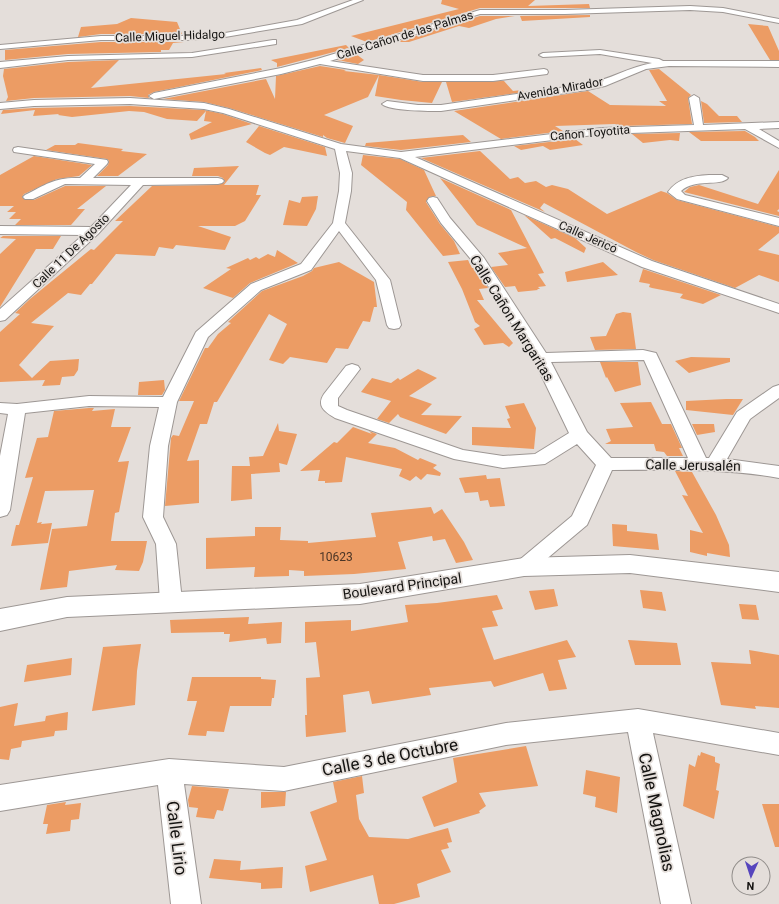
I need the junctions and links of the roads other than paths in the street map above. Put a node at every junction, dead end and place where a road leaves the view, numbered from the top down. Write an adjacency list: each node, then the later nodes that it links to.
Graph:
1 (360, 0): 5 (street, Calle Miguel Hidalgo)
2 (779, 21): 7 (street, Calle Cañon de las Palmas)
3 (273, 42): 5 (street)
4 (0, 47): 5 (street, Calle Miguel Hidalgo)
5 (83, 48): 10 (street)
6 (543, 55): 8 (street)
7 (320, 62): 11 (street); 13 (street, Calle Cañon de las Palmas)
8 (670, 63): 9 (street, Avenida Mirador); 14 (street, Avenida Mirador)
9 (779, 64)
10 (0, 65)
11 (544, 72)
12 (694, 98): 18 (street)
13 (130, 101): 15 (street); 20 (street)
14 (387, 104)
15 (0, 106)
16 (779, 125): 17 (street, Cañon Toyotita)
17 (749, 127): 18 (street, Cañon Toyotita); 19 (street)
18 (699, 128): 22 (street, Cañon Toyotita)
19 (779, 145)
20 (340, 147): 22 (street); 30 (street)
21 (18, 150): 24 (street)
22 (401, 154): 33 (street, Calle Jericó)
23 (722, 178): 29 (street)
24 (83, 181): 26 (street); 27 (street)
25 (218, 181): 26 (street)
26 (140, 182): 32 (street, Calle 11 De Agosto)
27 (29, 196)
28 (433, 201): 36 (street, Calle Cañon Margaritas)
29 (779, 222)
30 (338, 223): 35 (street); 39 (street)
31 (0, 230): 32 (street)
32 (94, 231): 34 (street, Calle 11 De Agosto)
33 (779, 309)
34 (0, 317)
35 (394, 325)
36 (541, 358): 41 (street, Calle Cañon Margaritas); 43 (street)
37 (352, 369): 41 (street)
38 (779, 390): 43 (street)
39 (169, 402): 40 (street); 48 (street)
40 (9, 409): 45 (street)
41 (579, 435): 42 (street, Calle Cañon Margaritas)
42 (606, 464): 43 (street, Calle Jerusalén); 46 (street)
43 (708, 464): 44 (street, Calle Jerusalén)
44 (779, 472)
45 (0, 510)
46 (524, 567): 47 (street, Boulevard Principal); 48 (street, Boulevard Principal)
47 (779, 582)
48 (171, 601): 49 (street, Boulevard Principal)
49 (0, 620)
50 (638, 720): 51 (street, Calle 3 de Octubre); 52 (street, Calle 3 de Octubre); 55 (street, Calle Magnolias)
51 (779, 744)
52 (169, 771): 53 (street, Calle 3 de Octubre); 54 (street, Calle Lirio)
53 (0, 798)
54 (186, 904)
55 (676, 904)

